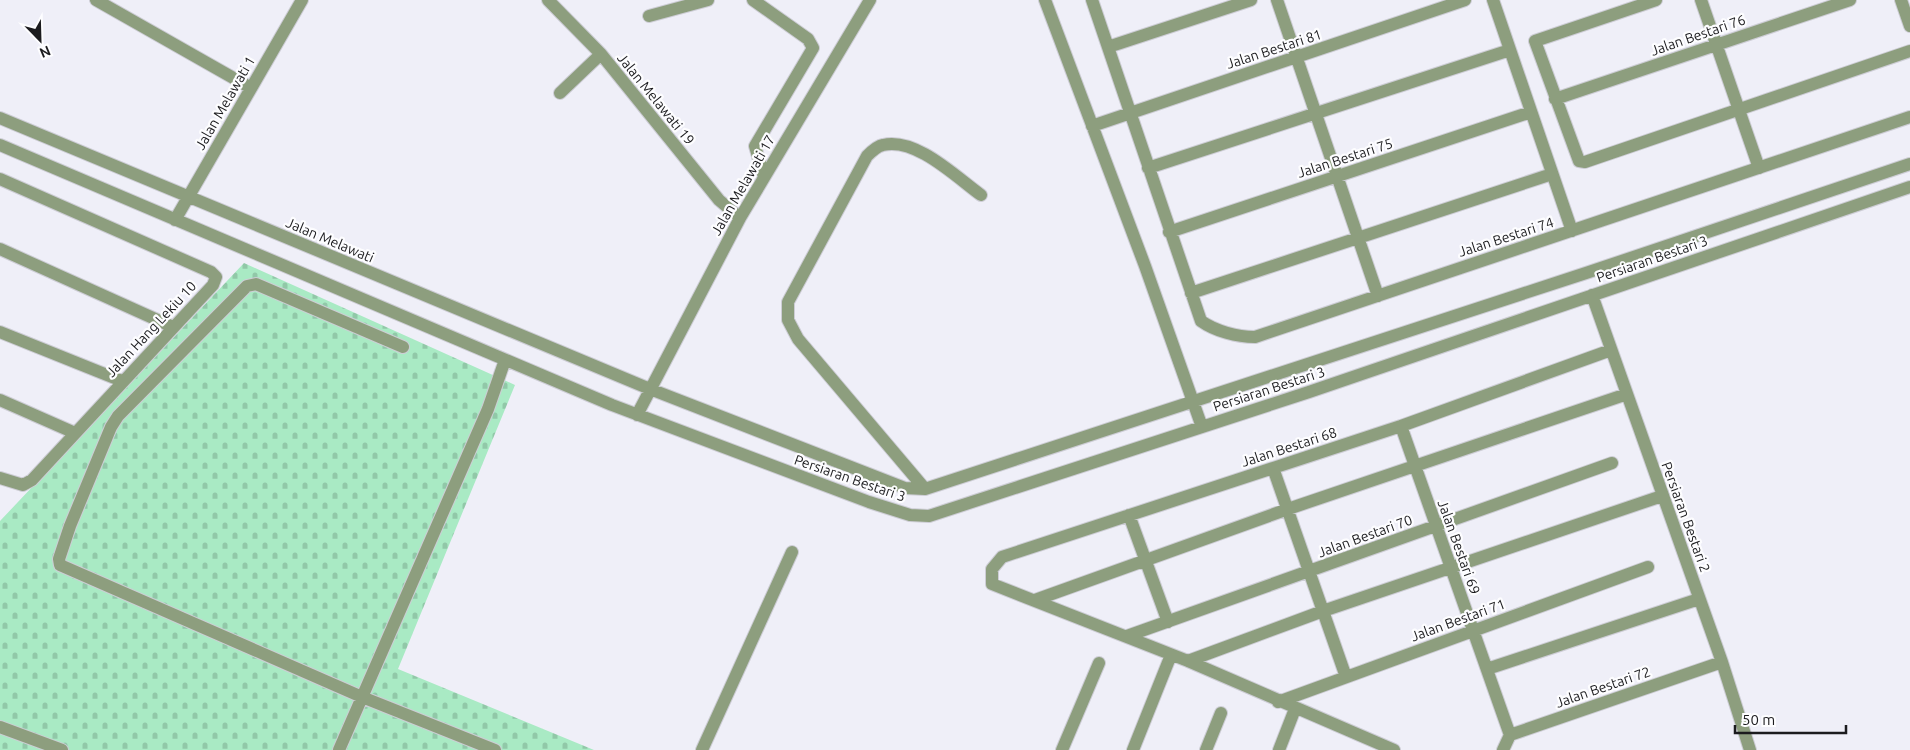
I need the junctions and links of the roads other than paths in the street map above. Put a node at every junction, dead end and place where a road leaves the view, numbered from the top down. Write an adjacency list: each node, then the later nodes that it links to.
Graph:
1 (96, 0): 25 (street)
2 (302, 0): 25 (street, Jalan Melawati 1)
3 (548, 0): 23 (street, Jalan Melawati 19)
4 (708, 0): 17 (street)
5 (753, 0): 41 (street)
6 (870, 0): 41 (street, Jalan Melawati 17)
7 (1045, 0): 34 (street)
8 (1092, 0): 20 (street, Jalan Bestari 74)
9 (1251, 0): 20 (street)
10 (1277, 0): 24 (street)
11 (1465, 0): 24 (street, Jalan Bestari 81)
12 (1493, 0): 21 (street)
13 (1656, 0): 27 (street)
14 (1701, 0): 19 (street)
15 (1850, 0): 19 (street, Jalan Bestari 76)
16 (1901, 0): 18 (street)
17 (649, 16)
18 (1910, 26)
19 (1716, 45): 27 (street, Jalan Bestari 76); 28 (street)
20 (1108, 48): 29 (street, Jalan Bestari 74)
21 (1510, 50): 30 (street); 31 (street)
22 (1910, 51): 28 (street)
23 (601, 54): 26 (street); 46 (street, Jalan Melawati 19)
24 (1297, 58): 29 (street, Jalan Bestari 81); 31 (street)
25 (251, 88): 45 (street, Jalan Melawati 1)
26 (560, 93)
27 (1555, 99): 28 (street)
28 (1738, 108): 38 (street)
29 (1130, 112): 34 (street, Jalan Bestari 81); 37 (street, Jalan Bestari 74)
30 (1531, 112): 39 (street); 40 (street, Jalan Bestari 75)
31 (1316, 113): 37 (street); 40 (street)
32 (0, 118): 45 (street, Jalan Melawati)
33 (1910, 118): 38 (street, Jalan Bestari 74)
34 (1092, 126): 64 (street)
35 (0, 145): 47 (street)
36 (1910, 164): 64 (street, Persiaran Bestari 3)
37 (1148, 168): 49 (street, Jalan Bestari 74)
38 (1759, 168): 48 (street, Jalan Bestari 74)
39 (1552, 174): 48 (street); 50 (street)
40 (1337, 176): 49 (street, Jalan Bestari 75); 50 (street)
41 (764, 177): 46 (street, Jalan Melawati 17)
42 (0, 179): 55 (street, Jalan Hang Lekiu 10)
43 (1910, 187): 53 (street, Persiaran Bestari 3)
44 (981, 195): 73 (street)
45 (188, 197): 47 (street, Jalan Melawati 1); 61 (street, Jalan Melawati)
46 (740, 218): 61 (street, Jalan Melawati 17)
47 (174, 220): 59 (street)
48 (1572, 231): 54 (street, Jalan Bestari 74)
49 (1169, 232): 52 (street, Jalan Bestari 74)
50 (1358, 237): 52 (street); 54 (street)
51 (0, 249): 55 (street)
52 (1191, 293): 54 (street, Jalan Bestari 74)
53 (1592, 295): 58 (street, Persiaran Bestari 2); 67 (street, Persiaran Bestari 3)
54 (1378, 296)
55 (173, 327): 60 (street, Jalan Hang Lekiu 10)
56 (0, 332): 60 (street)
57 (404, 347): 95 (street)
58 (1611, 350): 62 (street, Persiaran Bestari 2); 66 (street, Jalan Bestari 68)
59 (505, 360): 65 (street); 95 (street)
60 (122, 381): 68 (street, Jalan Hang Lekiu 10)
61 (650, 389): 65 (street, Jalan Melawati 17); 73 (street, Persiaran Bestari 3)
62 (1627, 394): 70 (street); 74 (street, Persiaran Bestari 2)
63 (0, 400): 68 (street)
64 (1194, 401): 67 (street); 73 (street, Persiaran Bestari 3)
65 (637, 415): 67 (street, Persiaran Bestari 3)
66 (1401, 426): 70 (street, Jalan Bestari 69); 71 (street, Jalan Bestari 68)
67 (1202, 427)
68 (75, 433): 72 (street, Jalan Hang Lekiu 10)
69 (1612, 463): 77 (street, Jalan Bestari 70)
70 (1414, 466): 75 (street); 77 (street, Jalan Bestari 69)
71 (1273, 468): 75 (street); 76 (street, Jalan Bestari 68)
72 (0, 478)
73 (925, 489)
74 (1662, 496): 81 (street); 83 (street, Persiaran Bestari 2)
75 (1288, 509): 79 (street); 82 (street)
76 (1129, 515): 79 (street); 84 (street, Jalan Bestari 68)
77 (1436, 526): 81 (street, Jalan Bestari 69); 82 (street, Jalan Bestari 70)
78 (792, 552): 104 (street)
79 (1145, 559): 84 (street); 86 (street)
80 (1648, 567): 87 (street, Jalan Bestari 71)
81 (1451, 568): 85 (street); 87 (street, Jalan Bestari 69)
82 (1309, 571): 85 (street); 86 (street, Jalan Bestari 70)
83 (1699, 598): 91 (street, Persiaran Bestari 2); 93 (street)
84 (1035, 600): 88 (street)
85 (1323, 611): 90 (street); 94 (street)
86 (1168, 622): 88 (street, Jalan Bestari 70)
87 (1473, 631): 93 (street, Jalan Bestari 69); 94 (street, Jalan Bestari 71)
88 (1127, 636): 89 (street)
89 (1171, 655): 90 (street); 106 (street)
90 (1188, 661): 96 (street)
91 (1722, 662): 100 (street, Jalan Bestari 72); 111 (street, Persiaran Bestari 2)
92 (1098, 663): 105 (street)
93 (1487, 669): 100 (street, Jalan Bestari 69)
94 (1346, 677): 96 (street, Jalan Bestari 71)
95 (362, 697): 102 (street); 103 (street)
96 (1278, 702): 97 (street)
97 (1295, 709): 108 (street); 109 (street)
98 (1221, 713): 107 (street)
99 (0, 726): 101 (street)
100 (1510, 734): 110 (street)
101 (62, 750)
102 (339, 750)
103 (496, 750)
104 (702, 750)
105 (1062, 750)
106 (1132, 750)
107 (1206, 750)
108 (1279, 750)
109 (1394, 750)
110 (1503, 750)
111 (1750, 750)

